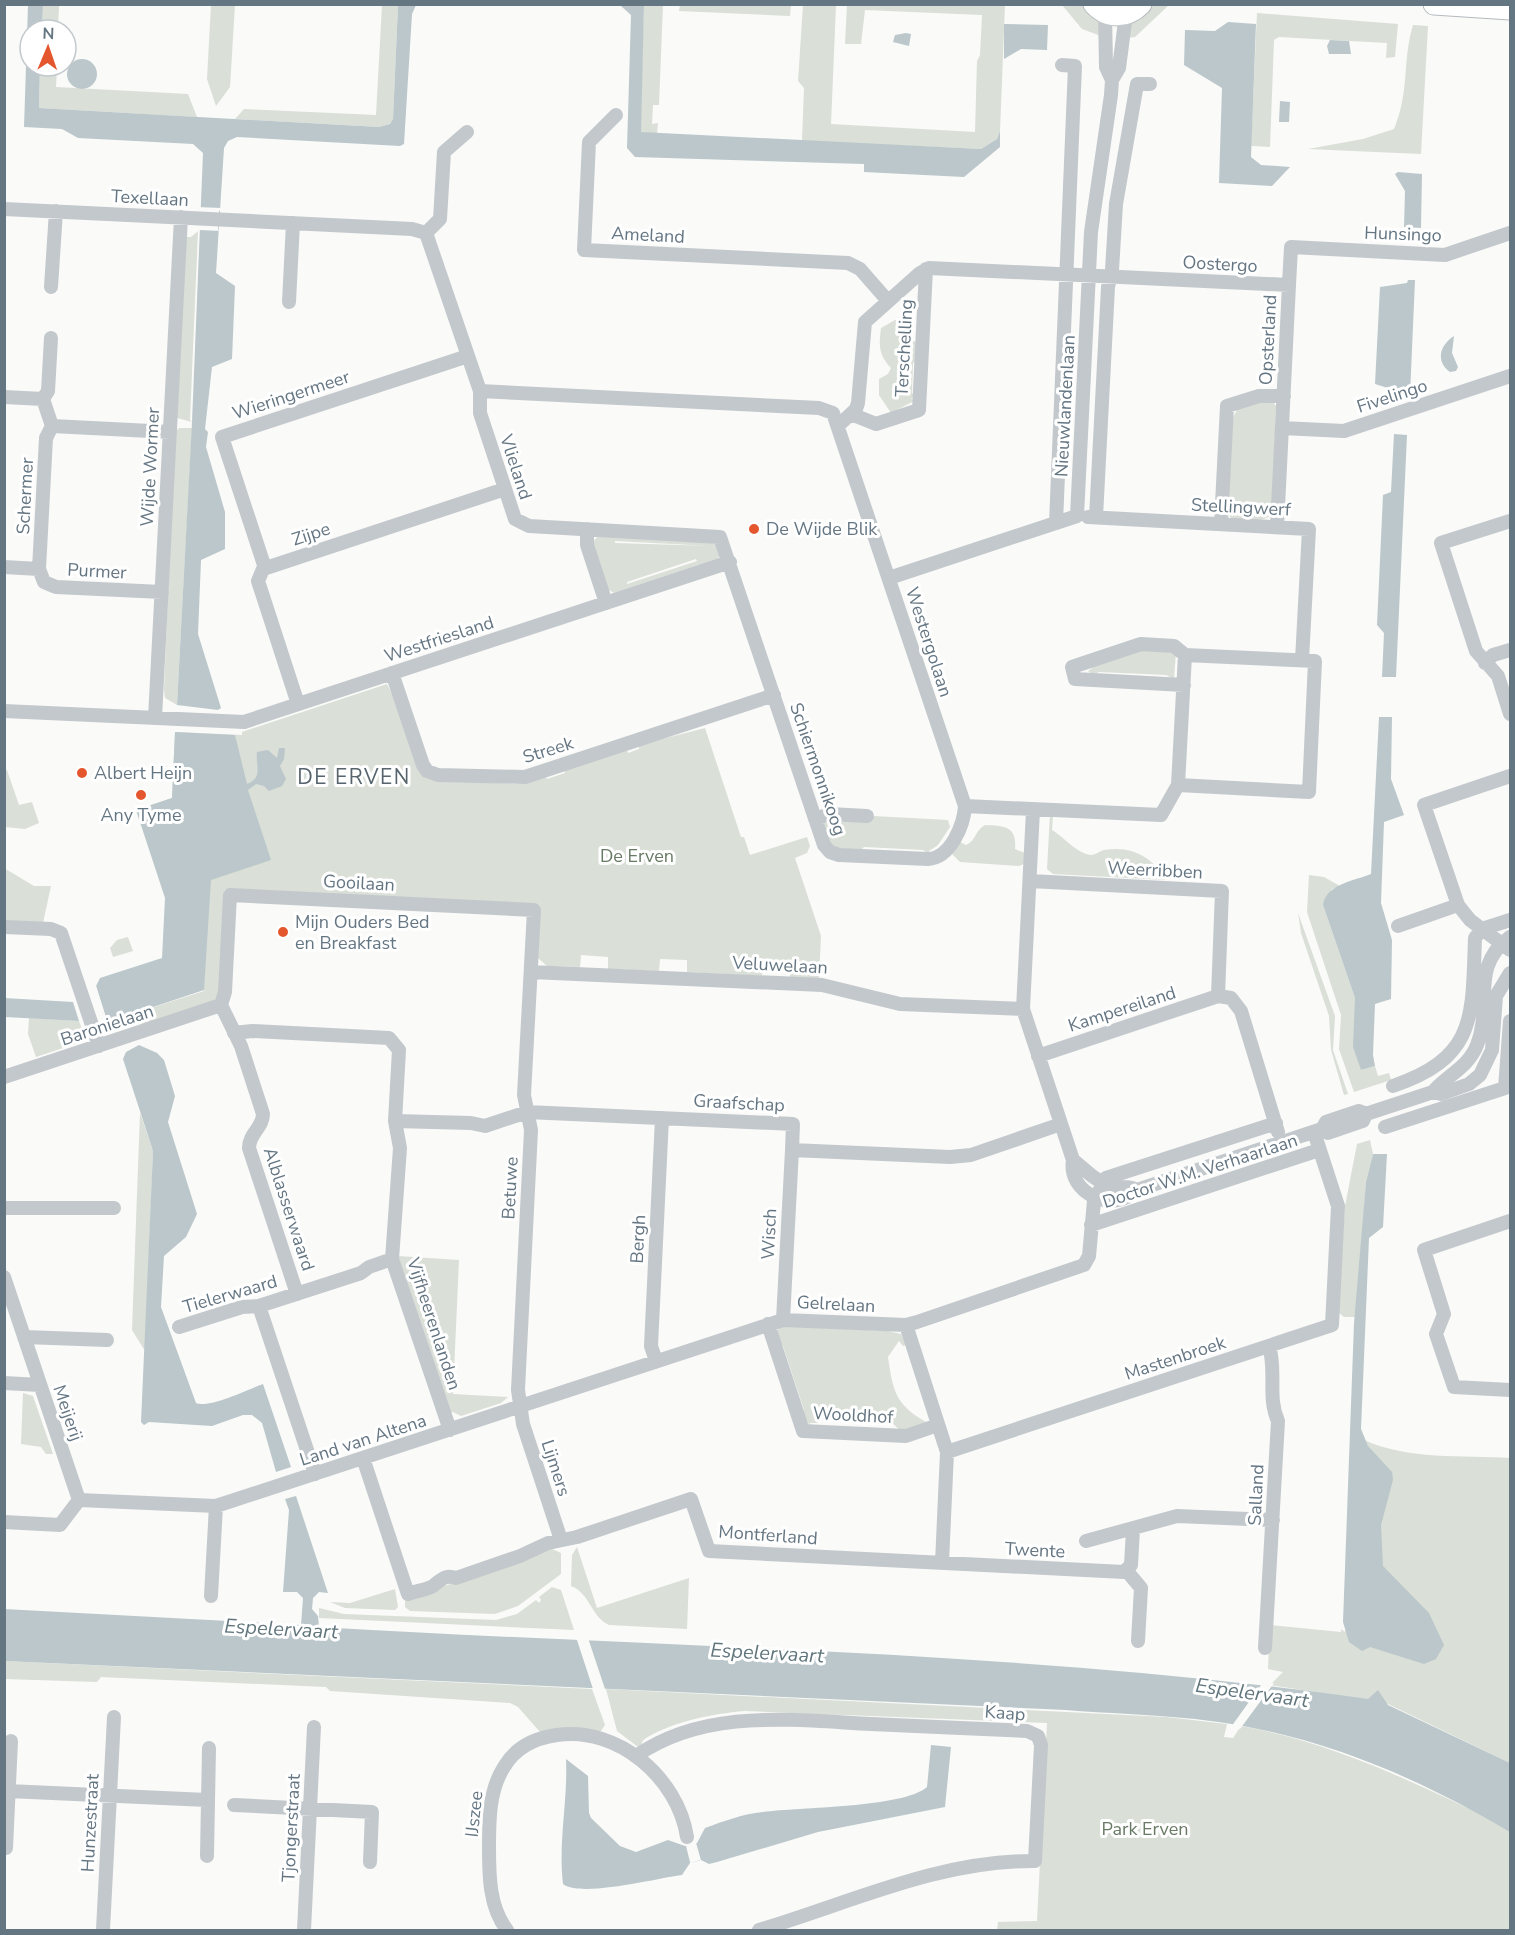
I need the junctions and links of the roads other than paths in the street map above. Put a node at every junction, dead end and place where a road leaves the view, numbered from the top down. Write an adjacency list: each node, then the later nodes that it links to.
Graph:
1 (1434, 4): 3 (main road)
2 (1116, 9): 5 (street, Nieuwlandenlaan); 5 (street, Nieuwlandenlaan)
3 (1510, 9)
4 (1062, 65): 17 (street, Nieuwlandenlaan)
5 (1112, 80): 18 (street, Nieuwlandenlaan)
6 (1150, 84): 19 (street, Nieuwlandenlaan)
7 (616, 115): 15 (street, Ameland)
8 (467, 132): 13 (street)
9 (4, 208): 10 (street, Texellaan)
10 (56, 212): 11 (street, Texellaan); 21 (street)
11 (181, 217): 12 (street, Texellaan); 35 (street, Wijde Wormer)
12 (293, 223): 13 (street, Texellaan); 23 (street)
13 (426, 233): 25 (street)
14 (1510, 233): 20 (street, Hunsingo)
15 (855, 266): 22 (street, Terschelling)
16 (926, 269): 17 (street); 22 (street, Terschelling); 31 (street, Terschelling)
17 (1066, 274): 18 (street); 40 (street, Nieuwlandenlaan)
18 (1089, 276): 19 (street); 37 (street, Nieuwlandenlaan)
19 (1111, 277): 20 (street, Oostergo); 38 (street, Nieuwlandenlaan)
20 (1289, 285): 28 (street, Opsterland)
21 (51, 287)
22 (888, 301): 31 (street, Terschelling)
23 (289, 302)
24 (51, 338): 30 (street)
25 (468, 356): 27 (street, Vlieland); 47 (street, Wieringermeer)
26 (1510, 376): 34 (street, Fivelingo)
27 (480, 391): 32 (street); 36 (street, Vlieland)
28 (1284, 396): 34 (street, Opsterland); 41 (street, Opsterland)
29 (4, 397): 30 (street)
30 (43, 399): 33 (street)
31 (851, 414): 32 (street)
32 (839, 425): 49 (street, Westergolaan)
33 (52, 426): 35 (street); 48 (street, Schermer)
34 (1282, 428): 42 (street, Opsterland)
35 (170, 432): 50 (street, Wijde Wormer)
36 (505, 489): 43 (street, Vlieland); 47 (street, Zijpe)
37 (1077, 516): 38 (street, Stellingwerf); 40 (street)
38 (1096, 517): 41 (street, Stellingwerf)
39 (1510, 521): 55 (street)
40 (1056, 523): 49 (street)
41 (1221, 524): 42 (street, Stellingwerf)
42 (1277, 527): 54 (street, Stellingwerf)
43 (587, 529): 44 (street, Vlieland); 51 (street)
44 (719, 536): 45 (street, Schiermonnikoog)
45 (730, 562): 51 (street, Westfriesland); 58 (street, Schiermonnikoog)
46 (4, 567): 48 (street)
47 (265, 568): 59 (street)
48 (39, 569): 50 (street, Purmer)
49 (890, 578): 65 (street, Westergolaan)
50 (162, 592): 62 (street, Wijde Wormer)
51 (606, 603): 56 (street, Westfriesland)
52 (1510, 650): 55 (street)
53 (1185, 655): 54 (street); 57 (street); 57 (street)
54 (1302, 660): 64 (street)
55 (1485, 663): 61 (street)
56 (392, 673): 58 (street, Streek); 59 (street, Westfriesland)
57 (1184, 685): 64 (street)
58 (774, 695): 68 (street, Schiermonnikoog)
59 (298, 704): 62 (street, Westfriesland)
60 (4, 711): 62 (street, Westfriesland)
61 (1510, 714)
62 (156, 718)
63 (1510, 776): 70 (street)
64 (1178, 785): 66 (street)
65 (965, 806): 66 (street); 68 (street, Schiermonnikoog)
66 (1033, 810): 69 (street, Doctor W.M. Verhaarlaan)
67 (867, 816): 68 (street)
68 (814, 819)
69 (1030, 881): 78 (street, Weerribben); 80 (street, Doctor W.M. Verhaarlaan)
70 (1458, 905): 72 (street); 74 (street)
71 (1510, 920): 74 (street)
72 (1398, 926)
73 (4, 927): 84 (street)
74 (1482, 929): 75 (street); 83 (street)
75 (1508, 944): 85 (street, Doctor W.M. Verhaarlaan)
76 (531, 972): 79 (street, Gooilaan); 80 (street, Veluwelaan); 92 (street, Betuwe)
77 (1510, 973): 87 (street)
78 (1218, 990): 86 (street, Kampereiland); 95 (street)
79 (221, 1005): 82 (street, Alblasserwaard); 84 (street, Baronielaan)
80 (1023, 1009): 86 (street, Doctor W.M. Verhaarlaan)
81 (1510, 1021): 89 (street)
82 (234, 1033): 94 (street, Vijfheerenlanden); 112 (street, Alblasserwaard)
83 (1458, 1044): 85 (street); 90 (street)
84 (99, 1046): 88 (street, Baronielaan)
85 (1473, 1055): 87 (street); 91 (street, Doctor W.M. Verhaarlaan)
86 (1038, 1056): 96 (street, Doctor W.M. Verhaarlaan)
87 (1487, 1065): 89 (street); 91 (street, Doctor W.M. Verhaarlaan)
88 (4, 1077)
89 (1509, 1079): 97 (street)
90 (1401, 1081)
91 (1433, 1092): 98 (street, Doctor W.M. Verhaarlaan)
92 (527, 1112): 93 (street, Graafschap); 94 (street); 125 (street, Betuwe)
93 (662, 1118): 100 (street, Graafschap); 121 (street, Bergh)
94 (395, 1121): 110 (street, Vijfheerenlanden)
95 (1276, 1123): 99 (street); 103 (street, Doctor W.M. Verhaarlaan)
96 (1061, 1124): 100 (street); 102 (street, Doctor W.M. Verhaarlaan)
97 (1390, 1128)
98 (1318, 1131): 99 (street, Doctor W.M. Verhaarlaan); 101 (street, Mastenbroek)
99 (1282, 1142): 104 (street, Doctor W.M. Verhaarlaan)
100 (792, 1150): 114 (street, Wisch)
101 (1319, 1150): 109 (street, Doctor W.M. Verhaarlaan); 120 (street, Mastenbroek)
102 (1073, 1160): 103 (street, Doctor W.M. Verhaarlaan); 105 (street, Doctor W.M. Verhaarlaan)
103 (1104, 1183): 104 (street, Doctor W.M. Verhaarlaan); 105 (street, Doctor W.M. Verhaarlaan)
104 (1137, 1190): 105 (street, Doctor W.M. Verhaarlaan)
105 (1096, 1198): 109 (street, Gelrelaan)
106 (4, 1208): 107 (street)
107 (114, 1208)
108 (1510, 1221): 124 (street)
109 (1091, 1225): 116 (street, Gelrelaan)
110 (392, 1259): 112 (street, Tielerwaard); 127 (street, Vijfheerenlanden)
111 (4, 1277): 118 (street, Meijerij)
112 (297, 1294): 113 (street, Tielerwaard)
113 (259, 1306): 117 (street, Tielerwaard); 130 (street)
114 (783, 1320): 115 (street, Gelrelaan); 116 (street, Gelrelaan)
115 (768, 1324): 121 (street, Gelrelaan); 126 (street, Wooldhof)
116 (906, 1325): 126 (street)
117 (179, 1328)
118 (24, 1337): 119 (street); 123 (street, Meijerij)
119 (107, 1340)
120 (1269, 1346): 128 (street, Mastenbroek); 133 (street, Salland)
121 (656, 1361): 125 (street, Gelrelaan)
122 (4, 1383): 123 (street)
123 (40, 1385): 131 (street, Meijerij)
124 (1510, 1390)
125 (520, 1406): 127 (street, Land van Altena); 136 (street, Lijmers)
126 (938, 1425): 128 (street)
127 (450, 1430): 129 (street, Land van Altena)
128 (947, 1452): 138 (street)
129 (363, 1458): 130 (street, Land van Altena); 136 (street)
130 (315, 1474): 132 (street, Land van Altena)
131 (79, 1500): 132 (street, Land van Altena); 134 (street)
132 (216, 1506): 140 (street)
133 (1273, 1520): 135 (street, Twente); 142 (street, Salland)
134 (4, 1522)
135 (1133, 1529): 137 (street, Twente); 139 (street)
136 (561, 1540): 138 (street, Montferland)
137 (1086, 1541)
138 (942, 1563): 139 (street, Twente)
139 (1126, 1570): 141 (street)
140 (211, 1596)
141 (1138, 1641)
142 (1265, 1648)
143 (114, 1717): 149 (street, Hunzestraat)
144 (314, 1727): 152 (street, Tjongerstraat)
145 (11, 1741): 148 (street)
146 (209, 1748): 150 (street)
147 (636, 1756): 153 (street, IJszee); 159 (street, IJszee); 160 (street, Kaap)
148 (8, 1791): 149 (street); 154 (street)
149 (109, 1795): 150 (street); 157 (street, Hunzestraat)
150 (207, 1800): 155 (street)
151 (234, 1805): 152 (street)
152 (310, 1809): 156 (street); 158 (street, Tjongerstraat)
153 (687, 1837)
154 (6, 1848)
155 (207, 1856)
156 (370, 1862)
157 (103, 1930)
158 (304, 1930)
159 (507, 1930)
160 (759, 1930)

